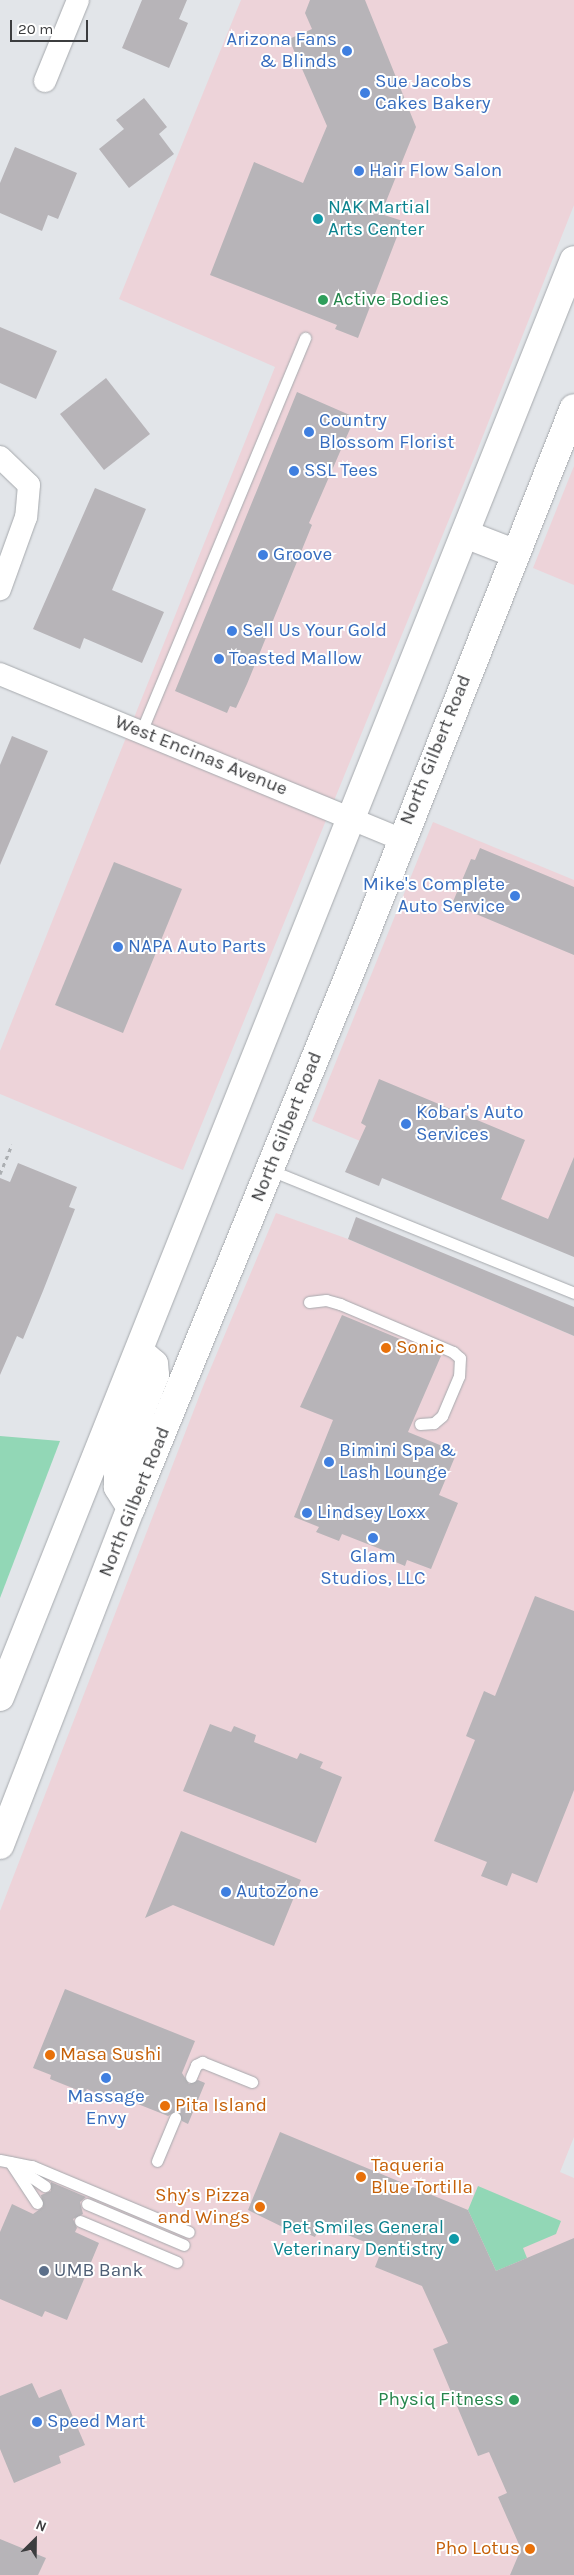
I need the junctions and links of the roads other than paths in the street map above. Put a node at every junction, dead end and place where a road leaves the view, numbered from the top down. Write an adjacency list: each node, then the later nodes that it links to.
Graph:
1 (78, 0): 2 (street)
2 (45, 82)
3 (574, 260): 7 (main road)
4 (305, 338): 11 (lane)
5 (574, 408): 8 (main road, North Gilbert Road)
6 (0, 457): 9 (street)
7 (465, 534): 8 (main road); 12 (main road)
8 (514, 553): 13 (main road, North Gilbert Road)
9 (0, 589)
10 (0, 674): 11 (street, West Encinas Avenue)
11 (141, 732): 12 (street, West Encinas Avenue)
12 (352, 819): 13 (street, West Encinas Avenue); 17 (main road)
13 (401, 839): 14 (main road, North Gilbert Road)
14 (270, 1170): 15 (lane); 19 (main road, North Gilbert Road)
15 (574, 1293)
16 (309, 1302): 18 (lane)
17 (139, 1351): 19 (main road); 20 (main road)
18 (420, 1424)
19 (132, 1508): 21 (main road, North Gilbert Road)
20 (0, 1697)
21 (0, 1846)
22 (191, 2077): 23 (lane)
23 (252, 2082)
24 (175, 2118): 25 (lane)
25 (157, 2160)
26 (5, 2161): 27 (lane); 28 (lane); 31 (lane)
27 (45, 2186)
28 (37, 2204)
29 (87, 2204): 32 (lane)
30 (80, 2221): 33 (lane)
31 (189, 2232)
32 (184, 2245)
33 (177, 2262)

